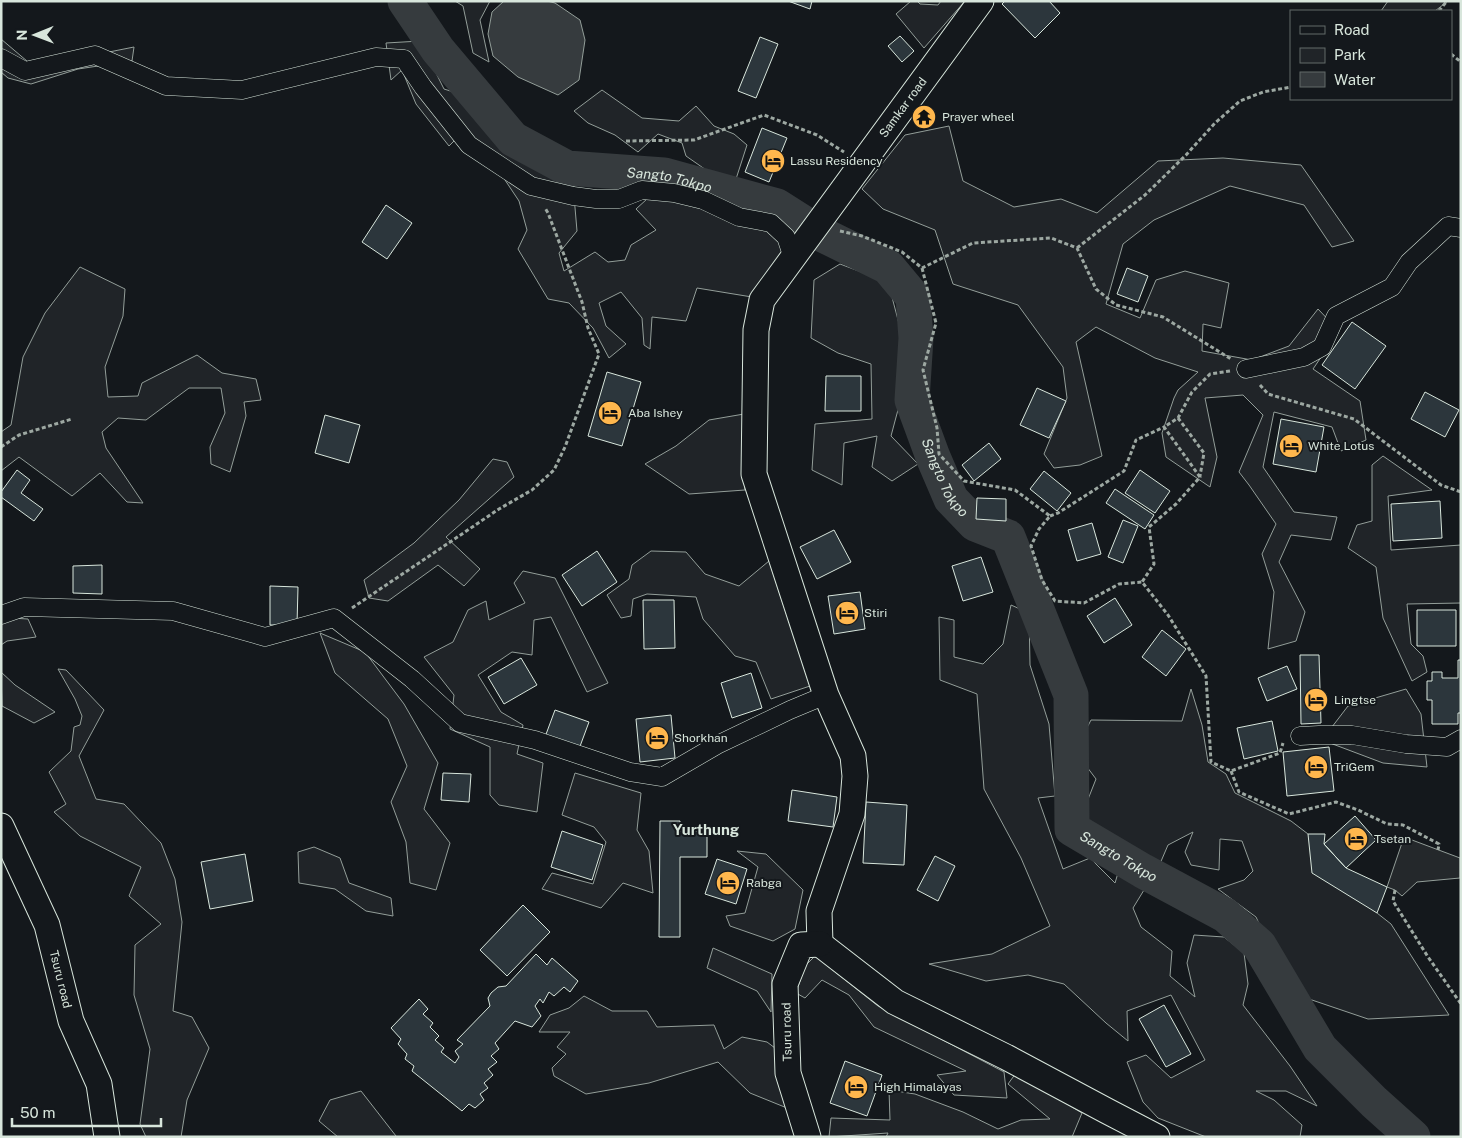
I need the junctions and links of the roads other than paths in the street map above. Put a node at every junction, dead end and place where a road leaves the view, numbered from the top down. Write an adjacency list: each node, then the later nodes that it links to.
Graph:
1 (981, 1): 4 (street, Samkar road)
2 (1, 58): 4 (street)
3 (1461, 228): 5 (street)
4 (798, 250): 7 (street, Samkar road)
5 (1246, 369)
6 (1, 615): 7 (street)
7 (826, 695): 11 (street, Samkar road)
8 (1300, 736): 9 (street)
9 (1461, 739)
10 (1, 826): 12 (street, Tsuru road)
11 (820, 944): 13 (street, Tsuru road); 14 (street)
12 (107, 1137)
13 (808, 1137)
14 (1157, 1137)

